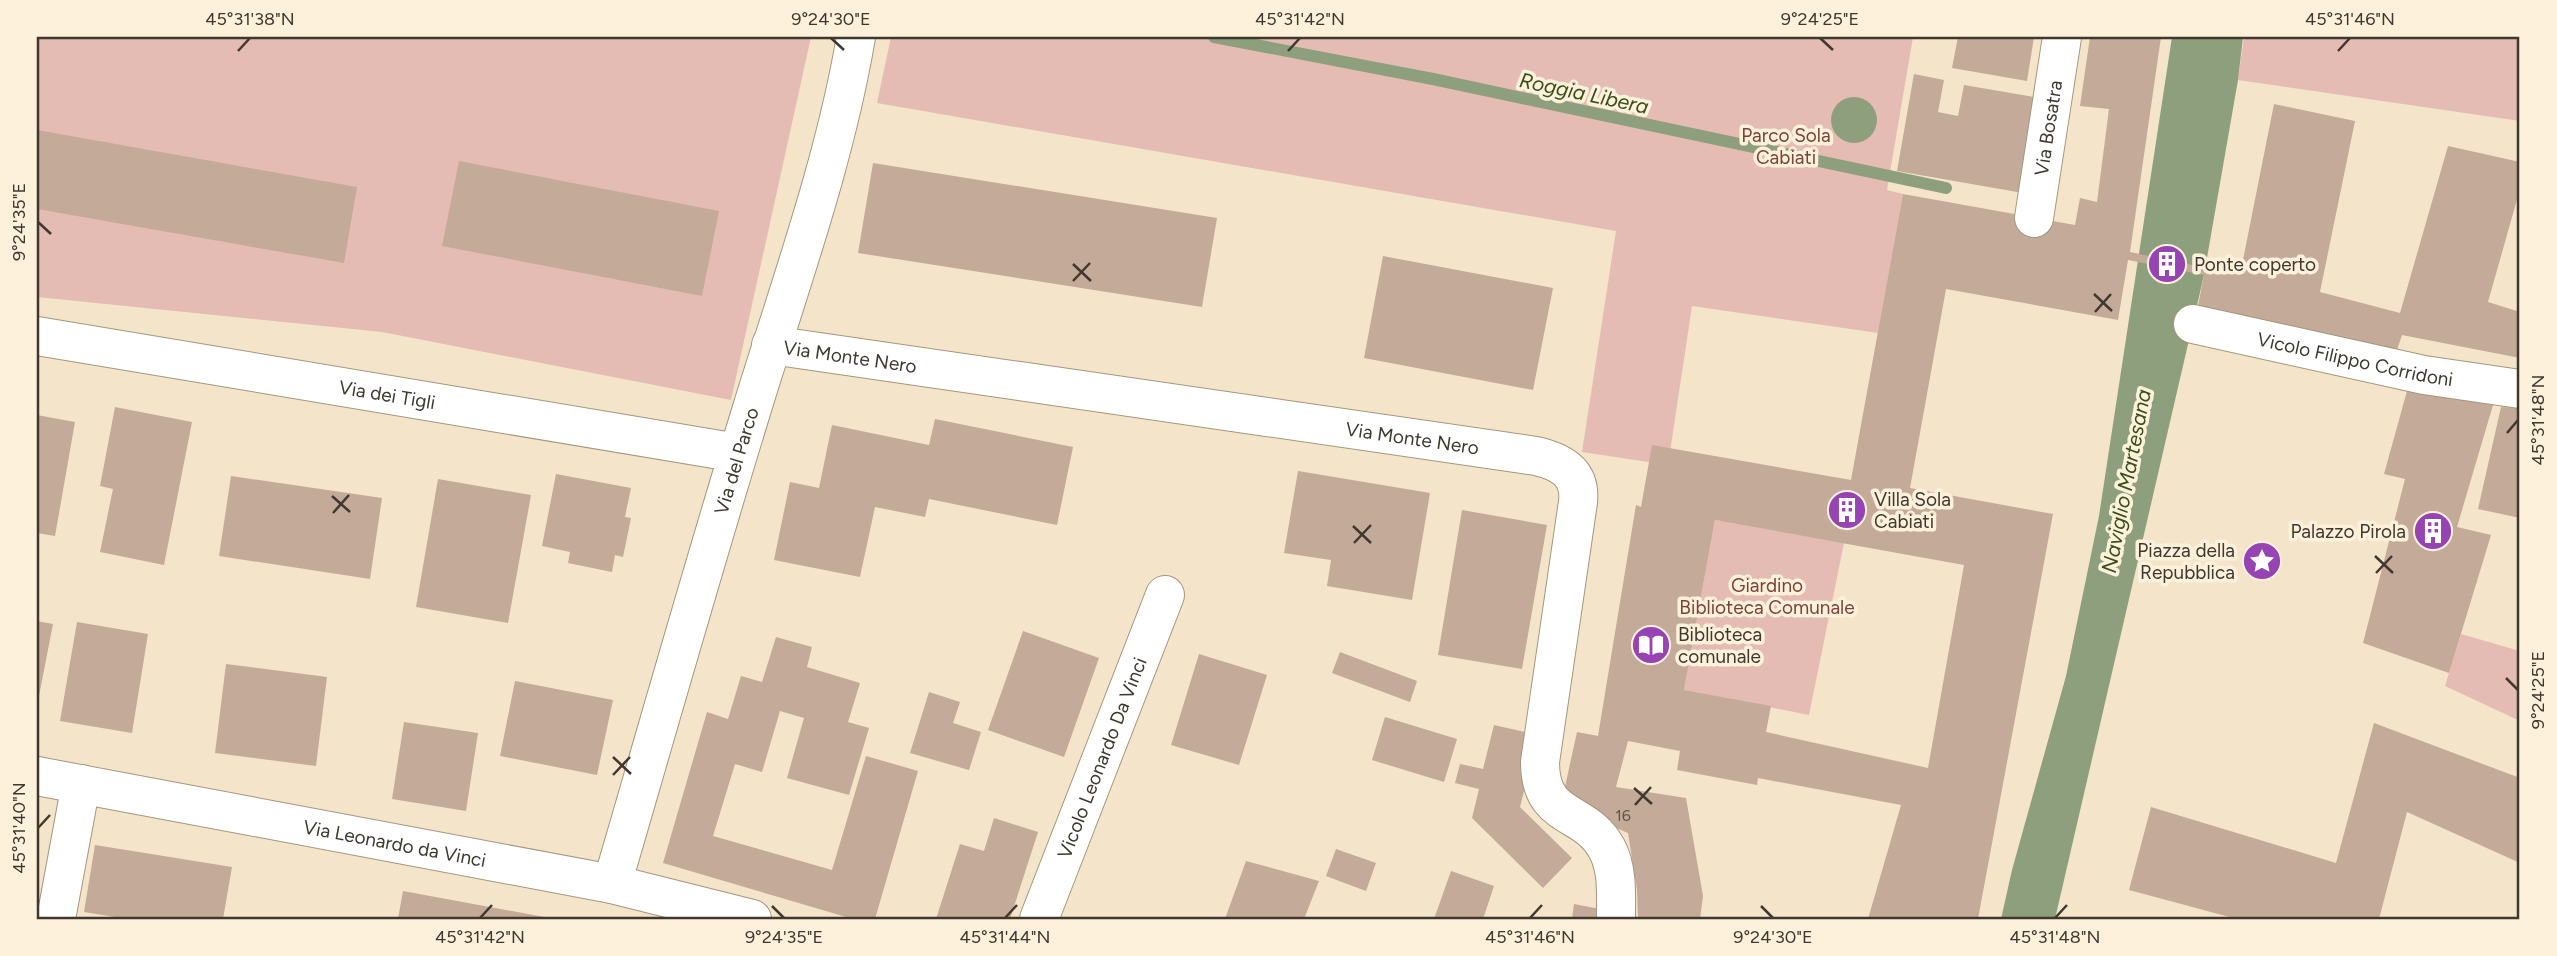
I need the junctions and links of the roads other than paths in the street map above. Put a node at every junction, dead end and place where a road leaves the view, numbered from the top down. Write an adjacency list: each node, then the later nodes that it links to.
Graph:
1 (856, 37): 6 (street, Via del Parco)
2 (2062, 37): 3 (street, Via Bosatra)
3 (2034, 218)
4 (2193, 324): 7 (street, Vicolo Filippo Corridoni)
5 (37, 336): 8 (street, Via dei Tigli)
6 (771, 345): 8 (street, Via del Parco); 16 (street, Via Monte Nero)
7 (2520, 388)
8 (738, 453): 12 (street, Via del Parco)
9 (1165, 595): 15 (street, Vicolo Leonardo Da Vinci)
10 (37, 776): 11 (street, Via Leonardo da Vinci)
11 (81, 784): 12 (street, Via Leonardo da Vinci); 13 (street)
12 (612, 884): 14 (street, Via Leonardo da Vinci)
13 (56, 919)
14 (752, 919)
15 (1039, 919)
16 (1616, 919)

